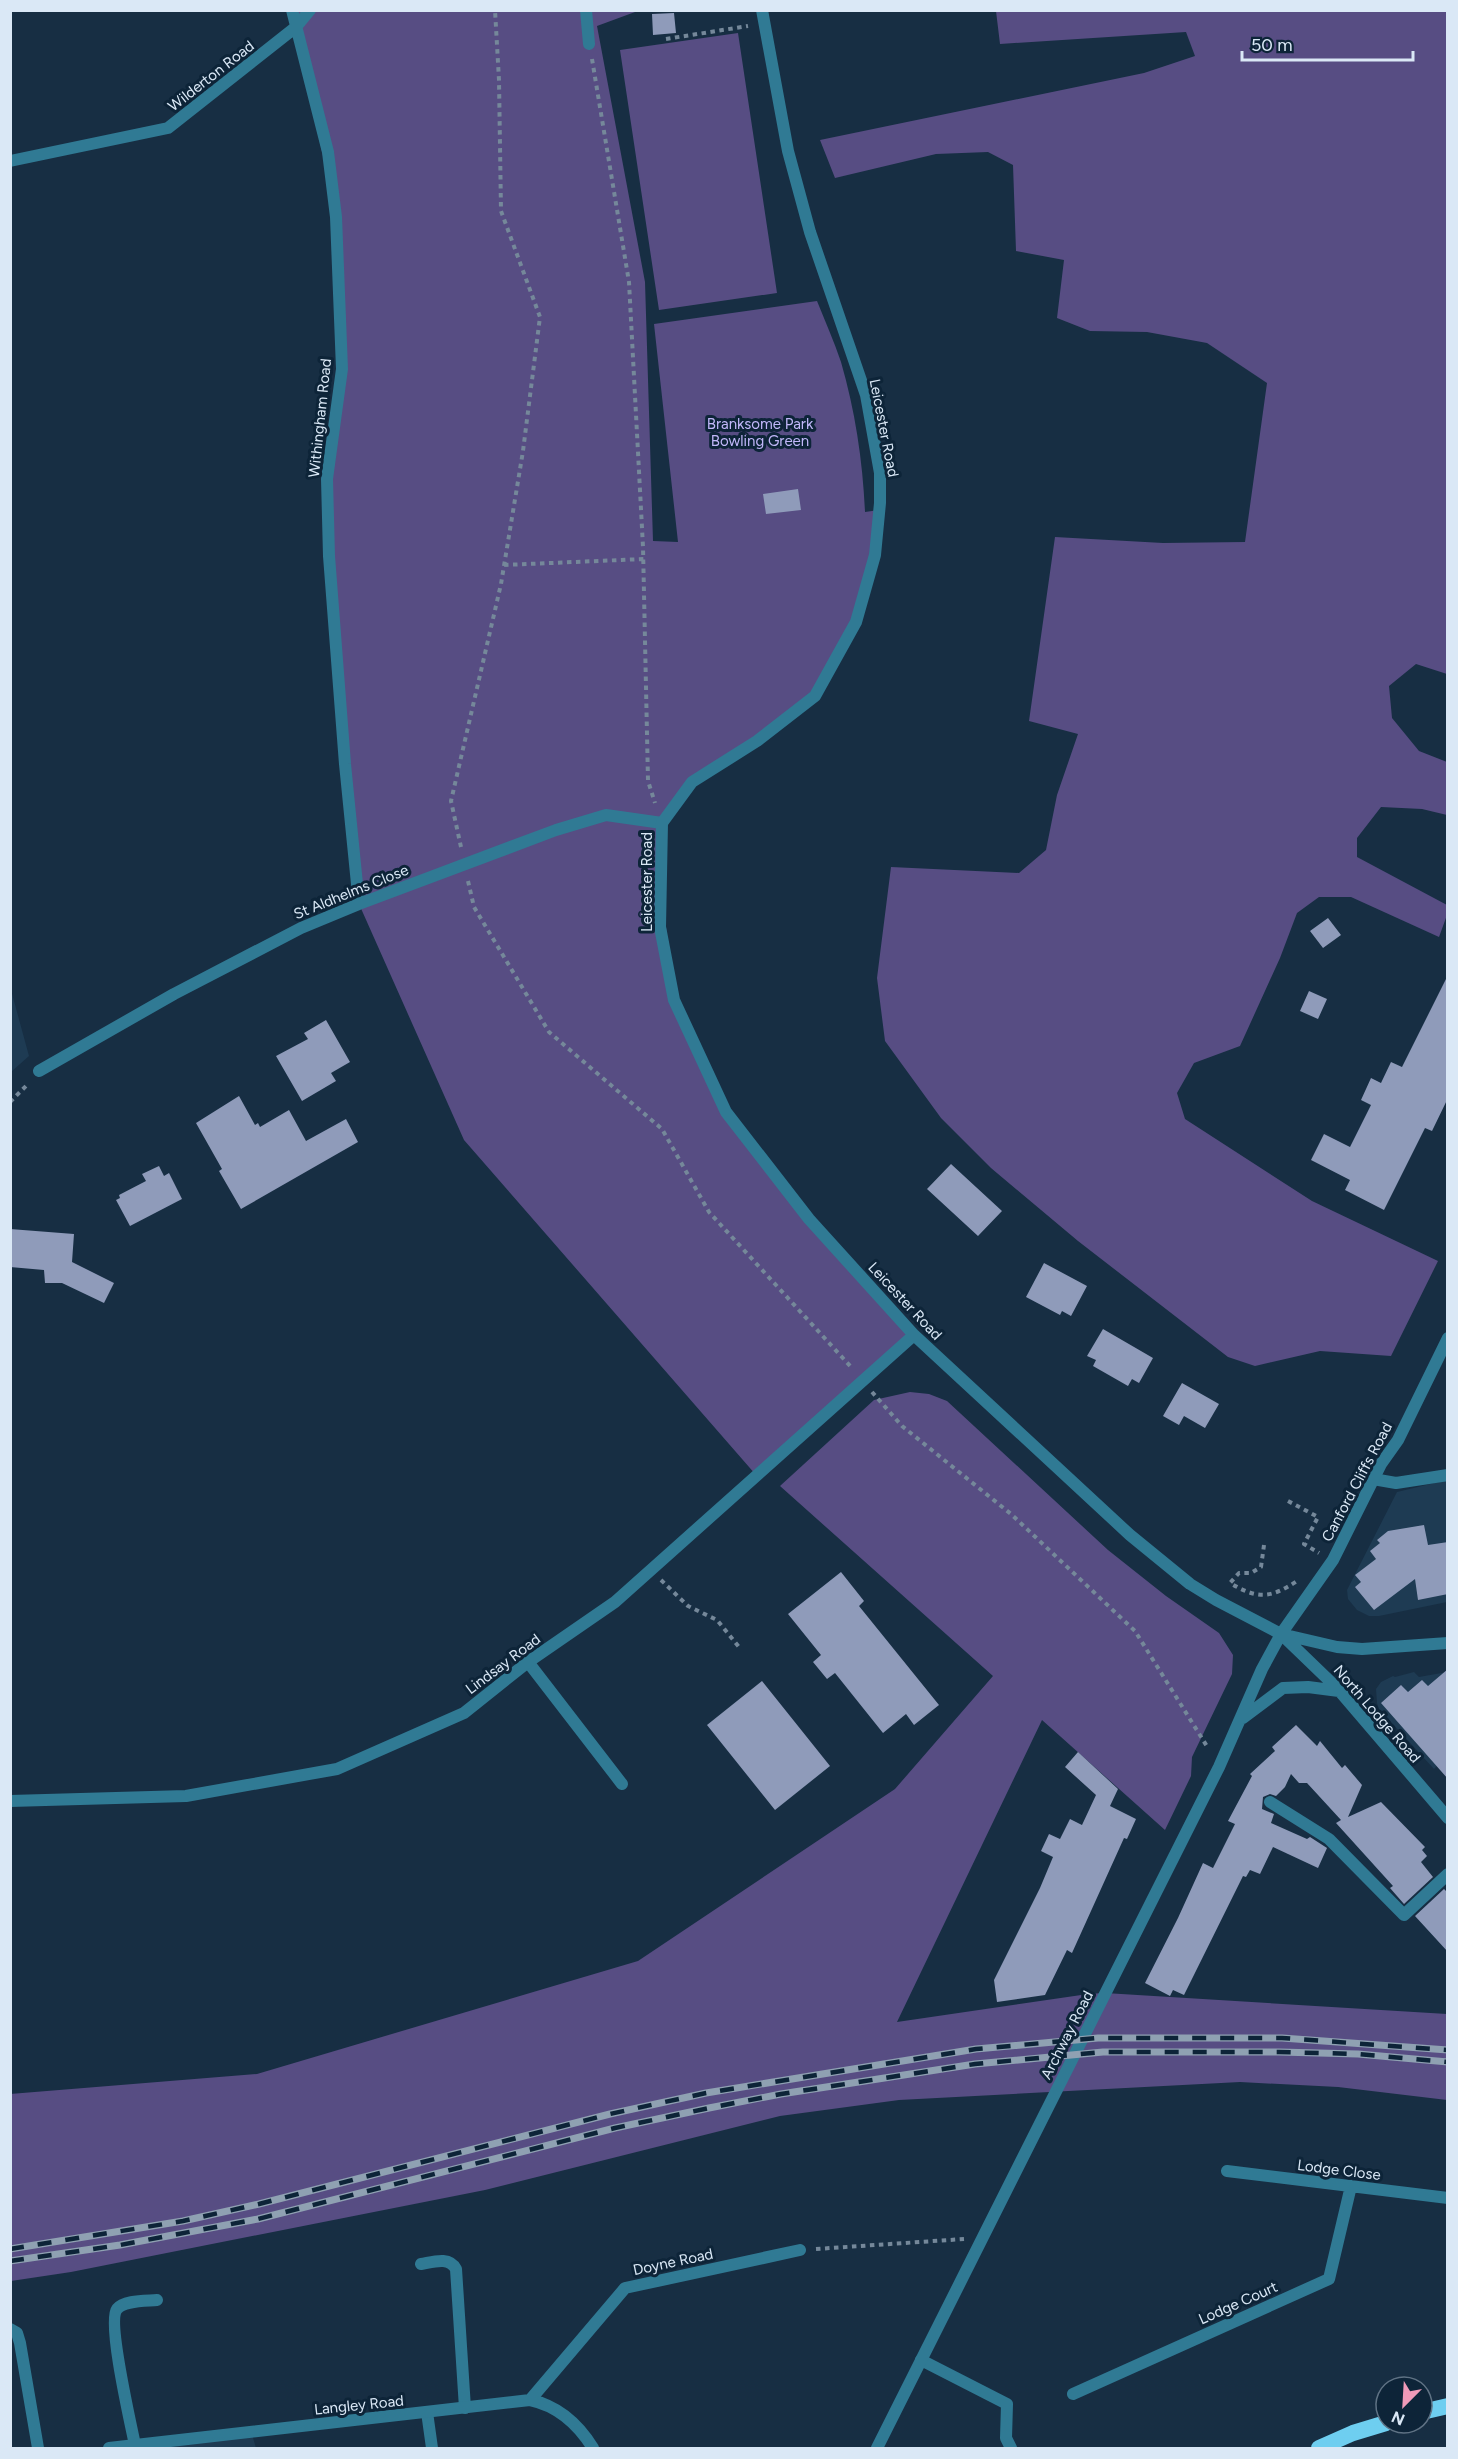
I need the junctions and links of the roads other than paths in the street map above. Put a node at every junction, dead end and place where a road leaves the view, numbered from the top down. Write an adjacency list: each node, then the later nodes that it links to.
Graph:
1 (292, 10): 5 (street, Withingham Road)
2 (310, 10): 5 (street, Wilderton Road)
3 (586, 10): 6 (street)
4 (762, 10): 8 (street, Leicester Road)
5 (296, 27): 7 (street, Wilderton Road); 9 (street, Withingham Road)
6 (589, 44)
7 (10, 161)
8 (662, 823): 9 (street, St Aldhelms Close); 11 (street, Leicester Road)
9 (359, 904): 10 (street, St Aldhelms Close)
10 (39, 1071)
11 (914, 1335): 15 (street, Leicester Road); 17 (street, Lindsay Road)
12 (1448, 1338): 14 (street, Canford Cliffs Road)
13 (1448, 1475): 14 (street)
14 (1373, 1479): 15 (street, Canford Cliffs Road)
15 (1281, 1634): 16 (street); 18 (street, North Lodge Road); 19 (street, Archway Road)
16 (1448, 1643)
17 (528, 1662): 20 (street); 21 (street, Lindsay Road)
18 (1339, 1691): 19 (street); 23 (street, North Lodge Road)
19 (1242, 1719): 32 (street, Archway Road)
20 (622, 1784)
21 (10, 1801)
22 (1270, 1802): 24 (street)
23 (1448, 1818)
24 (1448, 1874)
25 (1227, 2171): 26 (street, Lodge Close)
26 (1351, 2186): 27 (street, Lodge Close); 33 (street, Lodge Court)
27 (1448, 2198)
28 (801, 2250): 34 (street, Doyne Road)
29 (421, 2264): 35 (street)
30 (157, 2300): 39 (street)
31 (10, 2330): 40 (street)
32 (921, 2360): 44 (street, Archway Road); 45 (street)
33 (1073, 2394)
34 (530, 2400): 35 (street, Langley Road); 43 (street, Langley Road)
35 (465, 2408): 36 (street, Langley Road)
36 (428, 2412): 38 (street, Langley Road); 42 (street)
37 (1374, 2427): 46 (highway)
38 (199, 2443): 39 (street, Langley Road)
39 (135, 2445): 41 (street, Langley Road)
40 (38, 2448)
41 (109, 2448)
42 (432, 2448)
43 (593, 2448)
44 (877, 2448)
45 (1011, 2448)
46 (1319, 2448)

